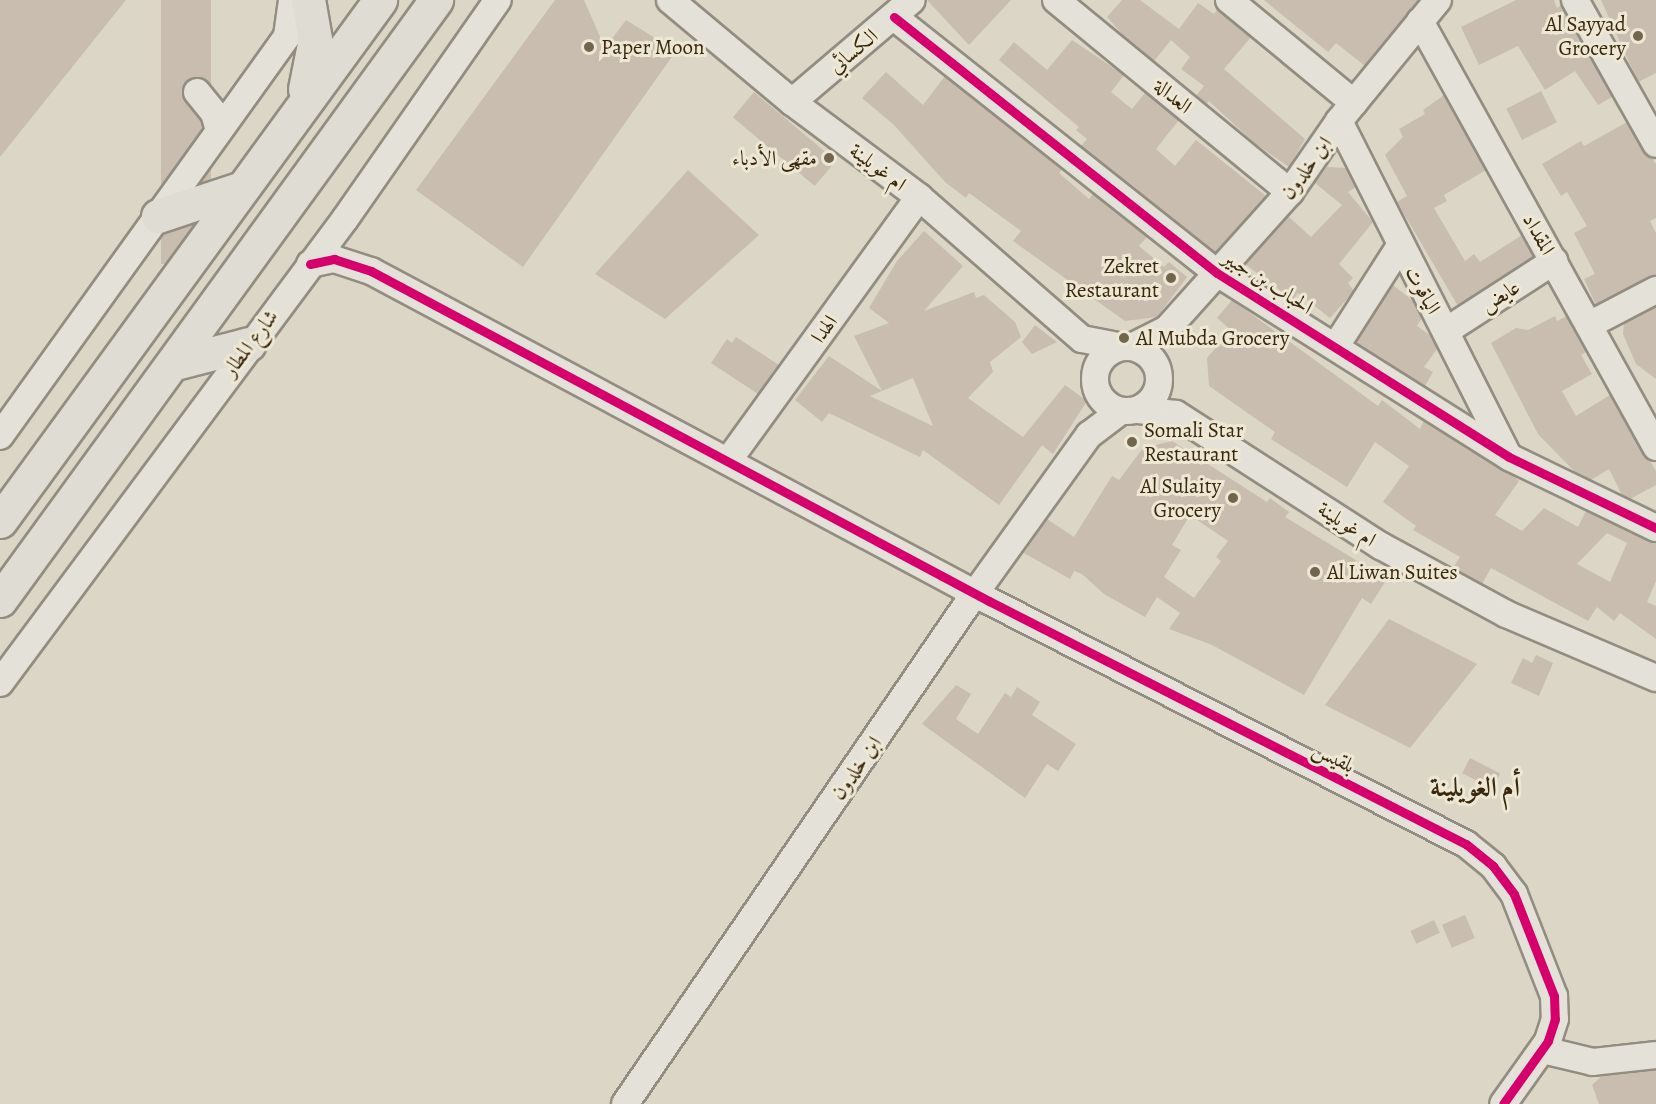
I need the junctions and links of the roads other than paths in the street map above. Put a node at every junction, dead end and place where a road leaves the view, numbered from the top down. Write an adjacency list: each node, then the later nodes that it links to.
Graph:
1 (292, 0): 18 (street)
2 (308, 0): 14 (main road)
3 (498, 0): 24 (street, شارع المطار)
4 (670, 0): 15 (street, ام غويلينة)
5 (912, 0): 11 (street, الكسائي)
6 (1056, 0): 21 (street, العدالة)
7 (1230, 0): 17 (street, الياقوت)
8 (1438, 0): 12 (street, ابن خلدون)
9 (1575, 0): 16 (street)
10 (390, 12): 14 (main road); 38 (main road)
11 (894, 17): 15 (street, الكسائي); 29 (street, الحباب بن جبير)
12 (1420, 21): 17 (street, ابن خلدون); 26 (street, المقداد)
13 (197, 92): 18 (street)
14 (303, 100): 20 (main road)
15 (792, 102): 22 (street, ام غويلينة)
16 (1649, 109): 19 (street)
17 (1347, 112): 21 (street, ابن خلدون); 25 (street, الياقوت)
18 (219, 130): 23 (street)
19 (1656, 144)
20 (242, 188): 23 (main road); 49 (main road)
21 (1290, 192): 29 (street, ابن خلدون)
22 (919, 197): 34 (street, ام غويلينة); 48 (street, الهدا)
23 (158, 216): 45 (street)
24 (345, 219): 27 (street, شارع المطار); 28 (street)
25 (1400, 246): 33 (street, الياقوت); 36 (street)
26 (1554, 261): 31 (street, المقداد); 33 (street, عايض)
27 (310, 264): 28 (street, بلقيس); 35 (street, شارع المطار)
28 (371, 271): 48 (street, بلقيس)
29 (1217, 273): 32 (street, ابن خلدون); 36 (street, الحباب بن جبير)
30 (1656, 290): 31 (street)
31 (1589, 325): 41 (street, المقداد)
32 (1167, 329): 37 (street, ابن خلدون); 39 (street, ابن خلدون)
33 (1446, 332): 47 (street, الياقوت)
34 (1082, 339): 37 (street); 40 (street)
35 (249, 344): 38 (main road); 54 (street, شارع المطار)
36 (1336, 346): 47 (street, الحباب بن جبير)
37 (1127, 347): 39 (street); 40 (street)
38 (179, 358): 52 (main road)
39 (1159, 376): 42 (street); 43 (street, ام غويلينة)
40 (1096, 386): 42 (street); 44 (street, ابن خلدون)
41 (1646, 406): 46 (street, المقداد)
42 (1129, 411): 43 (street, ام غويلينة); 44 (street, ابن خلدون)
43 (1176, 414): 53 (street, ام غويلينة)
44 (1089, 435): 51 (street, ابن خلدون)
45 (0, 436)
46 (1656, 447)
47 (1509, 457): 50 (street, الحباب بن جبير)
48 (728, 461): 51 (street, بلقيس)
49 (0, 521)
50 (1656, 528)
51 (976, 592): 55 (street, بلقيس); 57 (street, ابن خلدون)
52 (0, 600)
53 (1656, 678)
54 (0, 683)
55 (1543, 1050): 56 (street); 58 (street, بلقيس)
56 (1656, 1055)
57 (625, 1104)
58 (1503, 1104)

